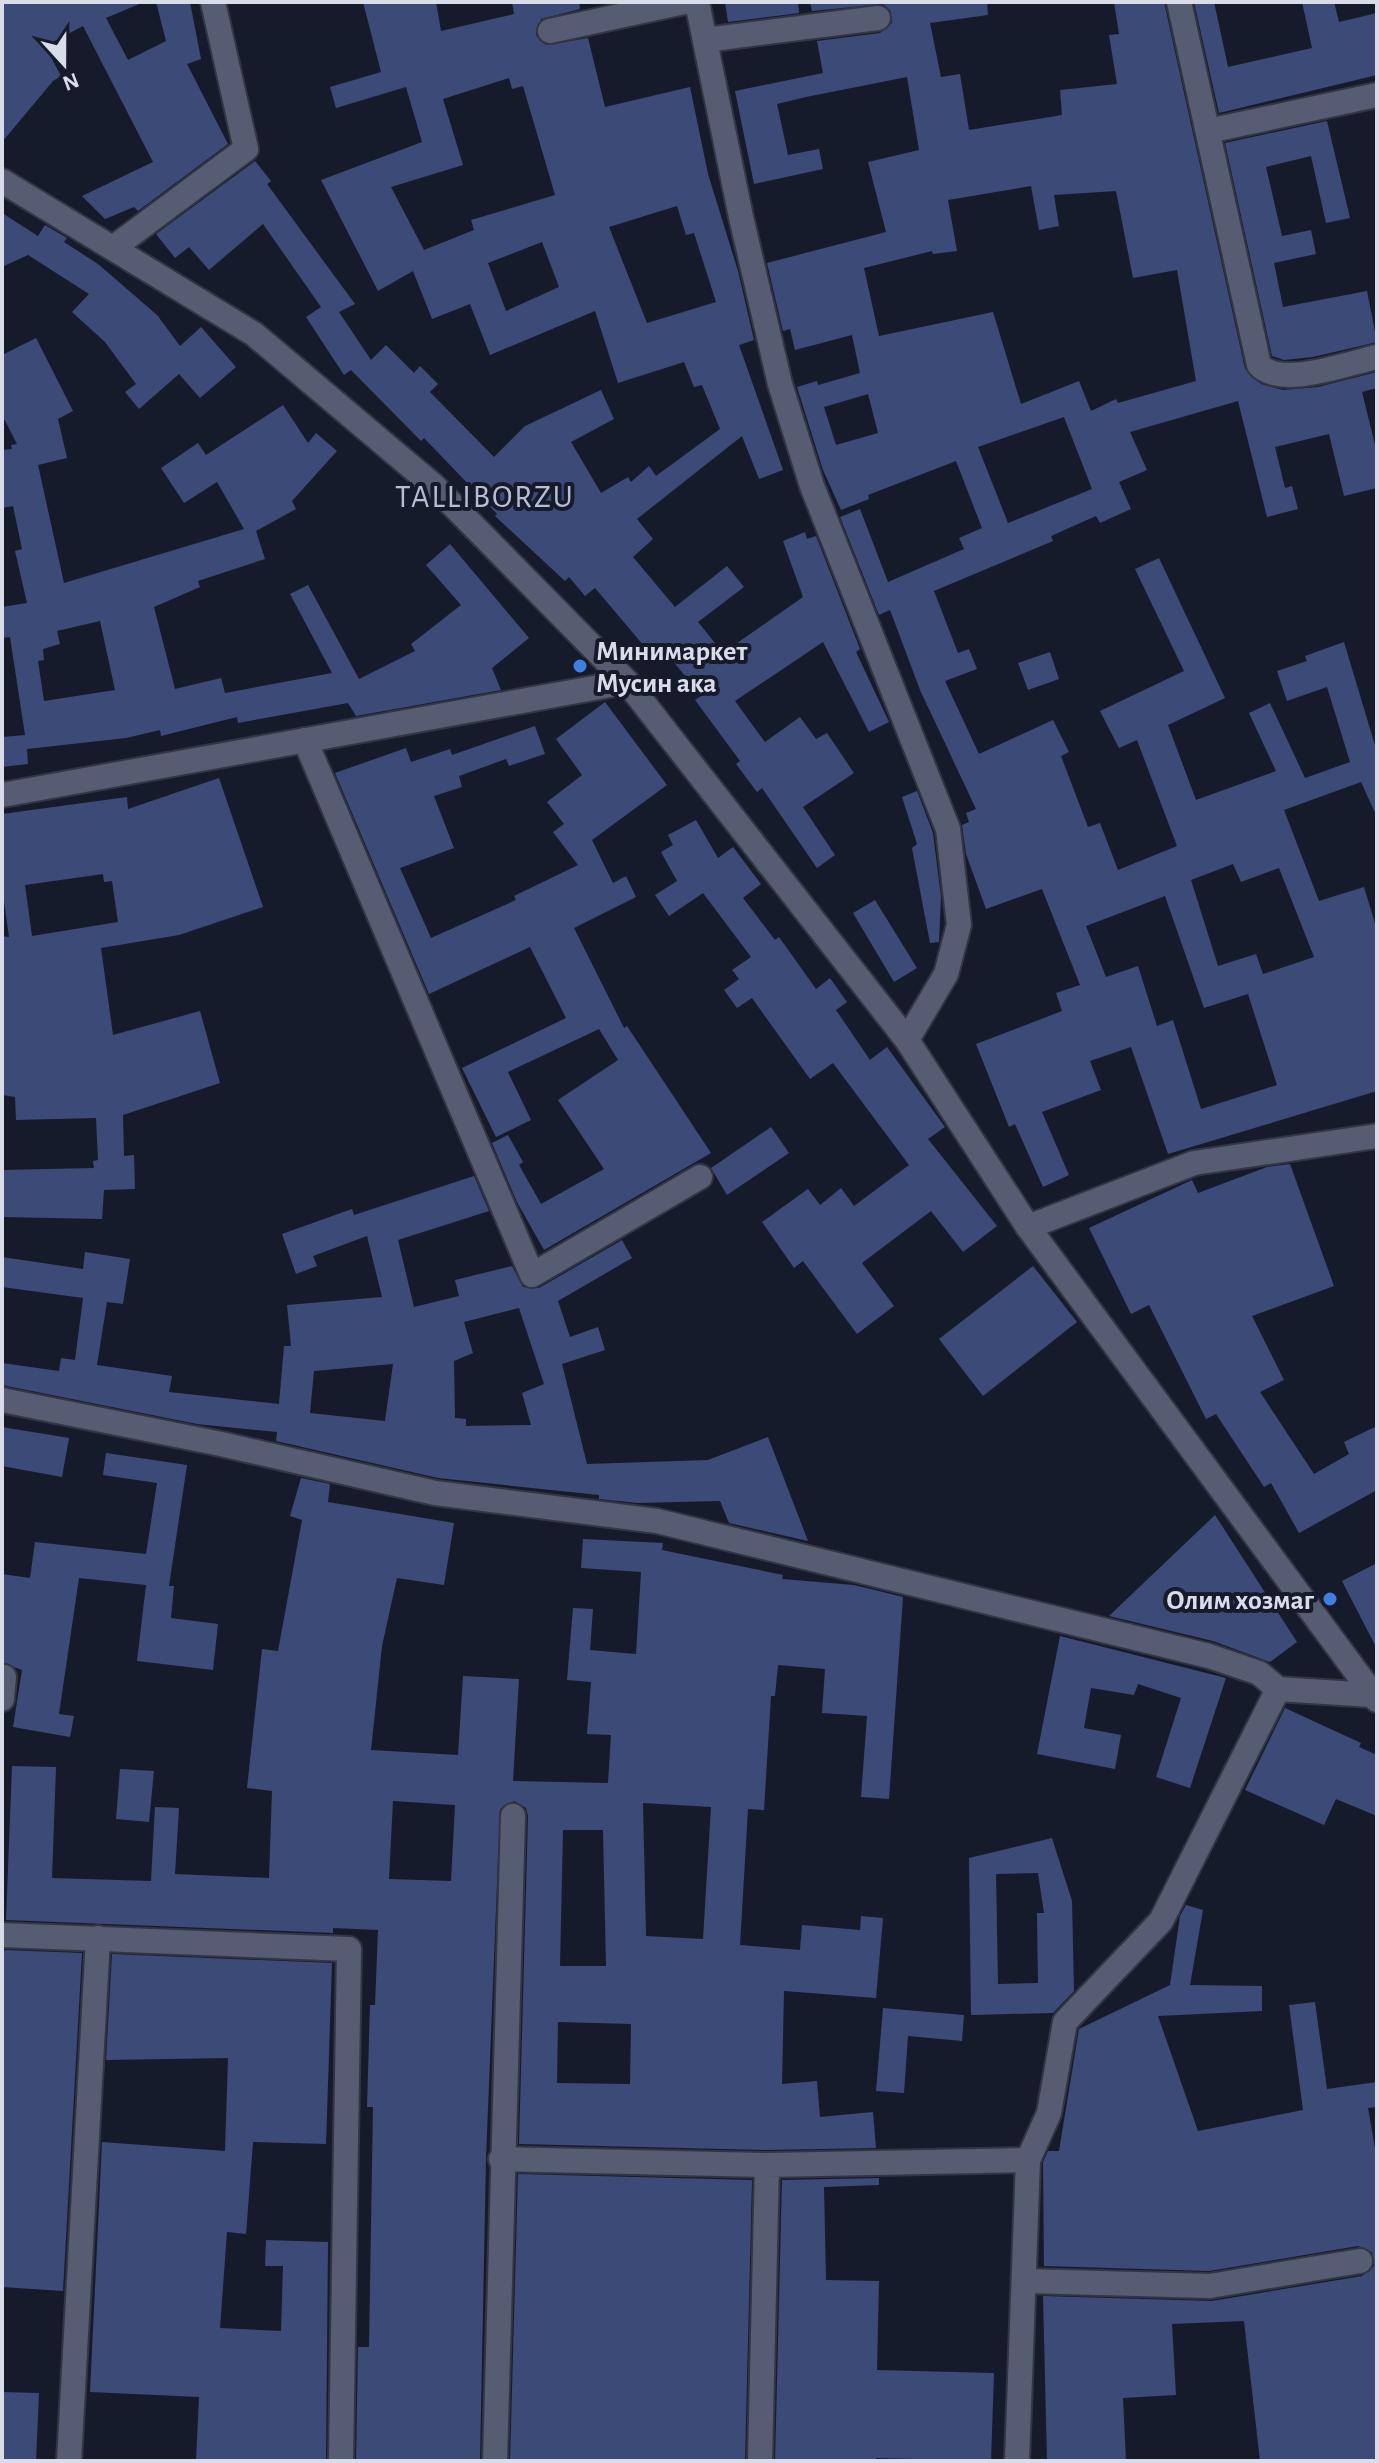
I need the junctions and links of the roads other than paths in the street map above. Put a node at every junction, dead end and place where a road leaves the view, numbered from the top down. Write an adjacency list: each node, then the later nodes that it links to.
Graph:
1 (213, 2): 11 (street)
2 (684, 2): 6 (street)
3 (697, 2): 7 (street)
4 (1179, 2): 9 (street)
5 (878, 18): 7 (street)
6 (550, 31)
7 (705, 40): 16 (street)
8 (1377, 95): 9 (street)
9 (1208, 131): 12 (street)
10 (2, 181): 11 (street)
11 (113, 248): 13 (street)
12 (1377, 357)
13 (627, 682): 14 (street); 16 (street)
14 (305, 740): 15 (street); 18 (street)
15 (2, 795)
16 (907, 1040): 19 (street)
17 (1377, 1136): 19 (street)
18 (700, 1177)
19 (1028, 1227): 22 (street)
20 (2, 1400): 21 (street)
21 (1278, 1689): 22 (street); 27 (street)
22 (1374, 1697)
23 (513, 1816): 26 (street)
24 (2, 1935): 25 (street)
25 (98, 1938): 31 (street); 32 (street)
26 (501, 2159): 28 (street); 33 (street)
27 (1028, 2160): 28 (street); 30 (street)
28 (767, 2165): 34 (street)
29 (1360, 2261): 30 (street)
30 (1026, 2281): 35 (street)
31 (69, 2461)
32 (341, 2461)
33 (495, 2461)
34 (760, 2461)
35 (1017, 2461)

